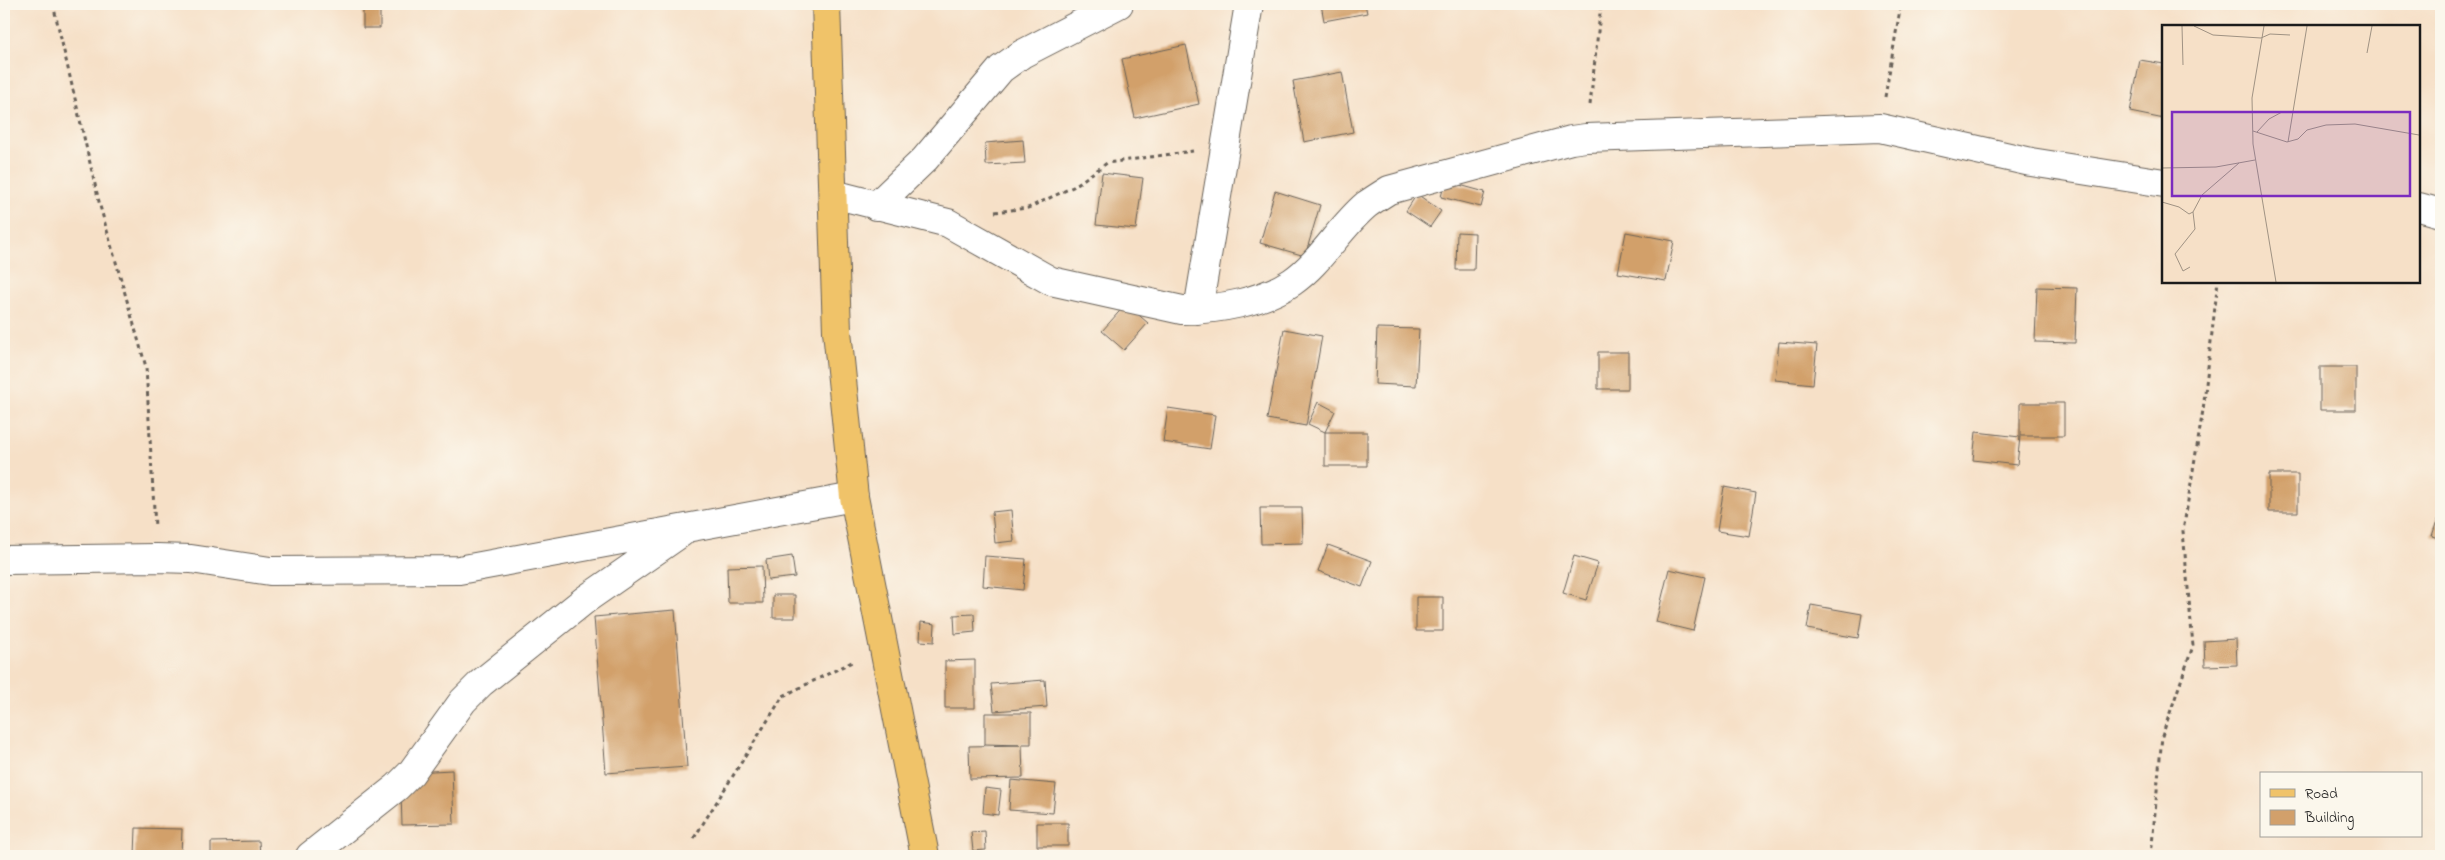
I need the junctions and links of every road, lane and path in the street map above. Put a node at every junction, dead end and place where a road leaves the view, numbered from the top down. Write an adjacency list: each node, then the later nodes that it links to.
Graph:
1 (53, 4): 20 (path)
2 (826, 4): 11 (main road)
3 (1119, 4): 12 (street)
4 (1250, 4): 9 (street)
5 (1601, 4): 8 (path)
6 (1901, 4): 7 (path)
7 (1880, 128): 8 (street); 10 (street)
8 (1586, 138): 17 (street)
9 (1225, 145): 15 (path); 17 (street)
10 (2162, 183)
11 (833, 194): 12 (street); 18 (main road)
12 (876, 206): 15 (street)
13 (2420, 207): 14 (street)
14 (2441, 213)
15 (948, 223): 17 (street)
16 (2218, 282): 26 (path)
17 (1198, 310)
18 (854, 497): 19 (street); 22 (main road)
19 (690, 527): 20 (street); 24 (street)
20 (157, 558): 21 (street)
21 (4, 560)
22 (884, 646): 23 (path); 25 (main road)
23 (694, 838)
24 (310, 856)
25 (925, 856)
26 (2150, 856)

